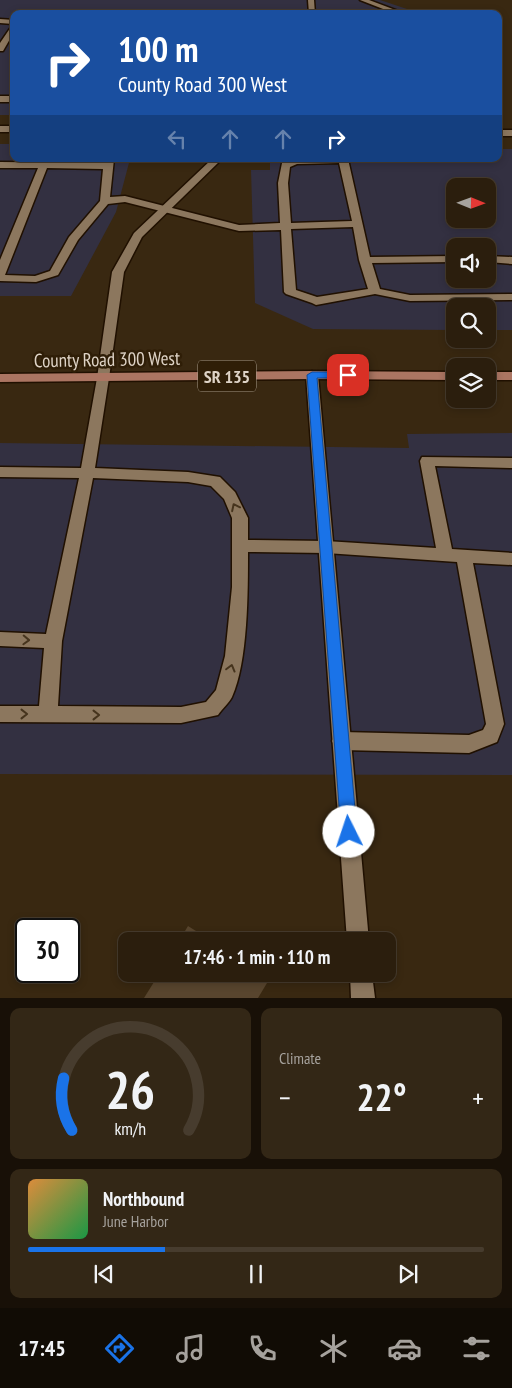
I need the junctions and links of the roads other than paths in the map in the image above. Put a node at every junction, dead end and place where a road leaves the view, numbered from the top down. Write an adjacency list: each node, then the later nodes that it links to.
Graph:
1 (363, 0): 2 (street)
2 (392, 10)
3 (10, 33): 4 (street)
4 (0, 49)
5 (108, 162): 10 (street); 11 (street)
6 (214, 162): 12 (street)
7 (293, 162): 14 (street)
8 (344, 162): 13 (street)
9 (0, 165): 10 (street)
10 (44, 165): 19 (street)
11 (105, 201): 12 (street); 20 (street)
12 (164, 210): 14 (street); 28 (street)
13 (358, 224): 14 (street); 17 (street)
14 (285, 227): 21 (street)
15 (446, 259): 17 (street)
16 (496, 259): 18 (street)
17 (366, 260): 21 (street)
18 (512, 261)
19 (0, 274)
20 (0, 278)
21 (375, 291): 22 (street)
22 (512, 297)
23 (312, 375): 24 (main road, County Road 300 West / SR 135); 28 (main road, County Road 300 West / SR 135); 33 (street)
24 (446, 376)
25 (496, 376): 26 (main road)
26 (512, 376)
27 (0, 378): 28 (main road, County Road 300 West / SR 135)
28 (103, 378): 31 (street)
29 (512, 463): 34 (street)
30 (0, 472): 31 (street)
31 (87, 473): 32 (street, one-way to 31); 38 (street)
32 (240, 546): 33 (street); 40 (street, one-way to 32)
33 (326, 547): 34 (street); 41 (street)
34 (445, 555): 35 (street)
35 (464, 556): 36 (street); 41 (street)
36 (512, 560)
37 (0, 639): 38 (street, one-way to 38)
38 (53, 640): 40 (street)
39 (0, 714): 40 (street, one-way to 40)
40 (48, 714)
41 (342, 741): 42 (street)
42 (357, 932)
43 (362, 982): 44 (street)
44 (363, 998)

